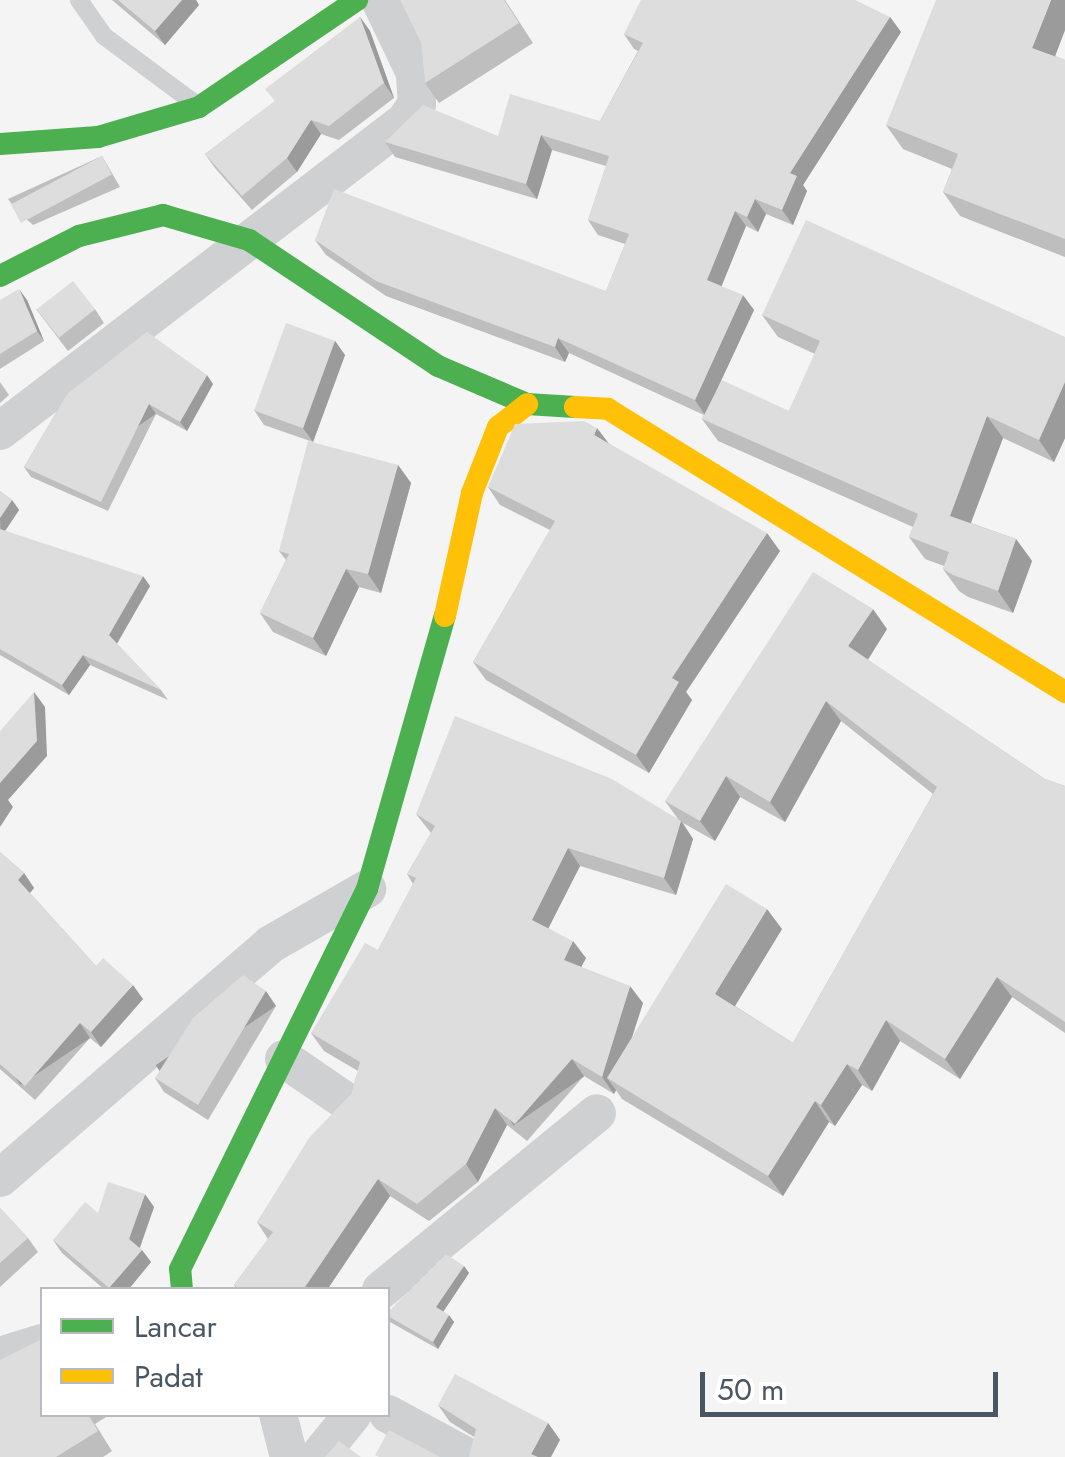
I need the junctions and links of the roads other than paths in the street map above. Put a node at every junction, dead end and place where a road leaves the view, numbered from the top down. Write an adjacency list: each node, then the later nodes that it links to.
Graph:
1 (79, 0): 4 (lane)
2 (358, 0): 4 (street)
3 (380, 0): 6 (street)
4 (200, 107): 5 (street)
5 (0, 144)
6 (249, 240): 7 (street); 8 (street); 9 (street)
7 (0, 276)
8 (527, 404): 10 (street); 11 (street)
9 (0, 431)
10 (1065, 692)
11 (367, 889): 12 (street); 15 (street)
12 (284, 1060): 13 (street); 16 (street)
13 (344, 1100)
14 (598, 1113): 17 (street)
15 (0, 1178)
16 (182, 1287)
17 (384, 1287)
18 (40, 1344): 19 (street)
19 (0, 1356)
20 (390, 1415): 25 (street)
21 (279, 1417): 23 (street)
22 (351, 1417): 24 (street)
23 (289, 1457)
24 (318, 1457)
25 (468, 1457)

